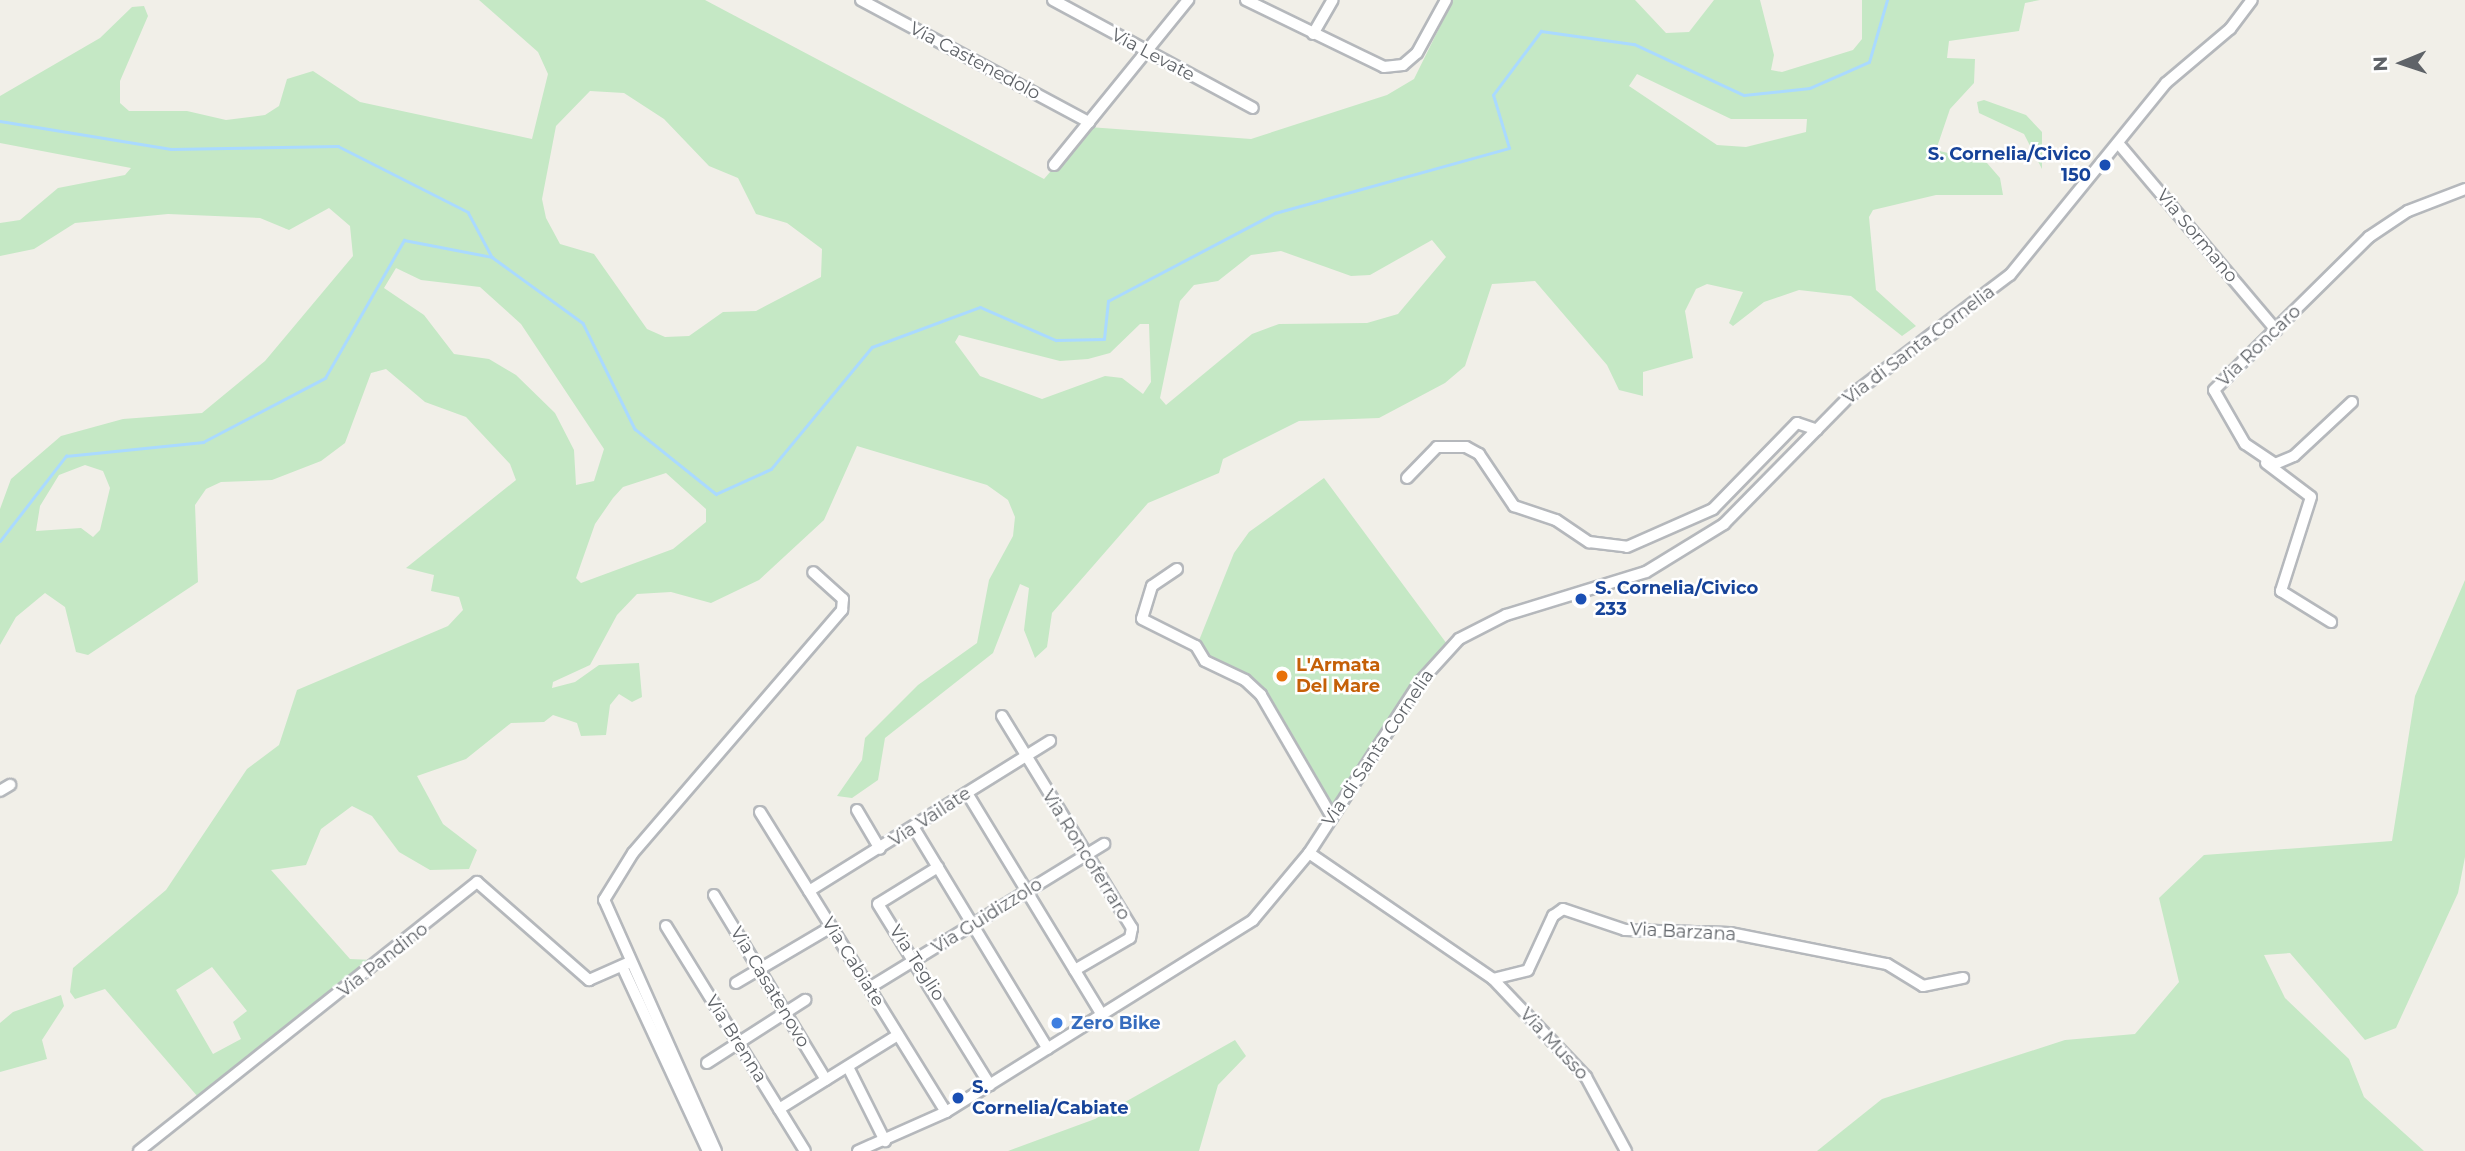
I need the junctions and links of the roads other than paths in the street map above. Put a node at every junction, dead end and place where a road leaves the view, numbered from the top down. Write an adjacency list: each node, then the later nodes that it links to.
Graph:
1 (861, 0): 11 (street, Via Castenedolo)
2 (1053, 0): 9 (street, Via Levate)
3 (1188, 0): 9 (street)
4 (1246, 0): 8 (street)
5 (1333, 0): 8 (street)
6 (1446, 0): 8 (street)
7 (2252, 0): 12 (street, Via di Santa Cornelia)
8 (1313, 34)
9 (1146, 52): 10 (street, Via Levate); 11 (street)
10 (1253, 108)
11 (1089, 122): 13 (street)
12 (2118, 143): 15 (street, Via Sormano); 17 (street, Via di Santa Cornelia)
13 (1054, 165)
14 (2465, 189): 15 (street, Via Roncaro)
15 (2276, 330): 18 (street, Via Roncaro)
16 (2352, 402): 18 (street)
17 (1817, 430): 19 (street); 31 (street, Via di Santa Cornelia)
18 (2260, 457): 22 (street)
19 (1407, 478)
20 (1177, 569): 31 (street)
21 (813, 572): 45 (street)
22 (2331, 622)
23 (1002, 716): 25 (street, Via Roncoferraro)
24 (1050, 741): 25 (street, Via Vailate)
25 (1026, 757): 28 (street, Via Vailate); 36 (street, Via Roncoferraro)
26 (10, 785): 27 (street)
27 (0, 792)
28 (967, 793): 32 (street, Via Vailate); 39 (street)
29 (857, 810): 34 (street)
30 (760, 812): 38 (street, Via Cabiate)
31 (1332, 817): 35 (street, Via di Santa Cornelia)
32 (914, 828): 34 (street, Via Vailate); 37 (street)
33 (1104, 844): 36 (street, Via Guidizzolo)
34 (880, 849): 38 (street, Via Vailate)
35 (1309, 853): 49 (street); 54 (street, Via di Santa Cornelia)
36 (1086, 856): 39 (street, Via Guidizzolo); 47 (street, Via Roncoferraro)
37 (938, 867): 41 (street); 44 (street, Via Teglio)
38 (809, 891): 43 (street, Via Cabiate)
39 (1027, 891): 41 (street, Via Guidizzolo); 47 (street)
40 (714, 895): 46 (street, Via Casatenovo)
41 (973, 925): 44 (street, Via Guidizzolo); 57 (street)
42 (666, 926): 56 (street, Via Brenna)
43 (831, 927): 46 (street); 51 (street, Via Cabiate)
44 (918, 960): 51 (street, Via Guidizzolo); 61 (street, Via Teglio)
45 (626, 964): 65 (street, Via Pandino); 66 (street); 67 (street)
46 (758, 969): 50 (street); 53 (street, Via Casatenovo)
47 (1075, 970): 54 (street)
48 (1963, 978): 49 (street, Via Barzana)
49 (1493, 979): 70 (street, Via Musso)
50 (736, 983)
51 (869, 988): 55 (street, Via Cabiate)
52 (806, 1000): 53 (street)
53 (786, 1013): 56 (street); 60 (street, Via Casatenovo)
54 (1102, 1015): 57 (street, Via di Santa Cornelia)
55 (898, 1035): 59 (street); 63 (street, Via Cabiate)
56 (738, 1043): 58 (street); 62 (street, Via Brenna)
57 (1048, 1049): 61 (street, Via di Santa Cornelia)
58 (707, 1063)
59 (848, 1066): 60 (street); 64 (street)
60 (826, 1080): 62 (street)
61 (990, 1085): 63 (street, Via di Santa Cornelia)
62 (779, 1109): 68 (street, Via Brenna)
63 (946, 1112): 64 (street, Via di Santa Cornelia)
64 (886, 1141): 69 (street, Via di Santa Cornelia)
65 (139, 1151)
66 (708, 1151)
67 (716, 1151)
68 (805, 1151)
69 (858, 1151)
70 (1626, 1151)

